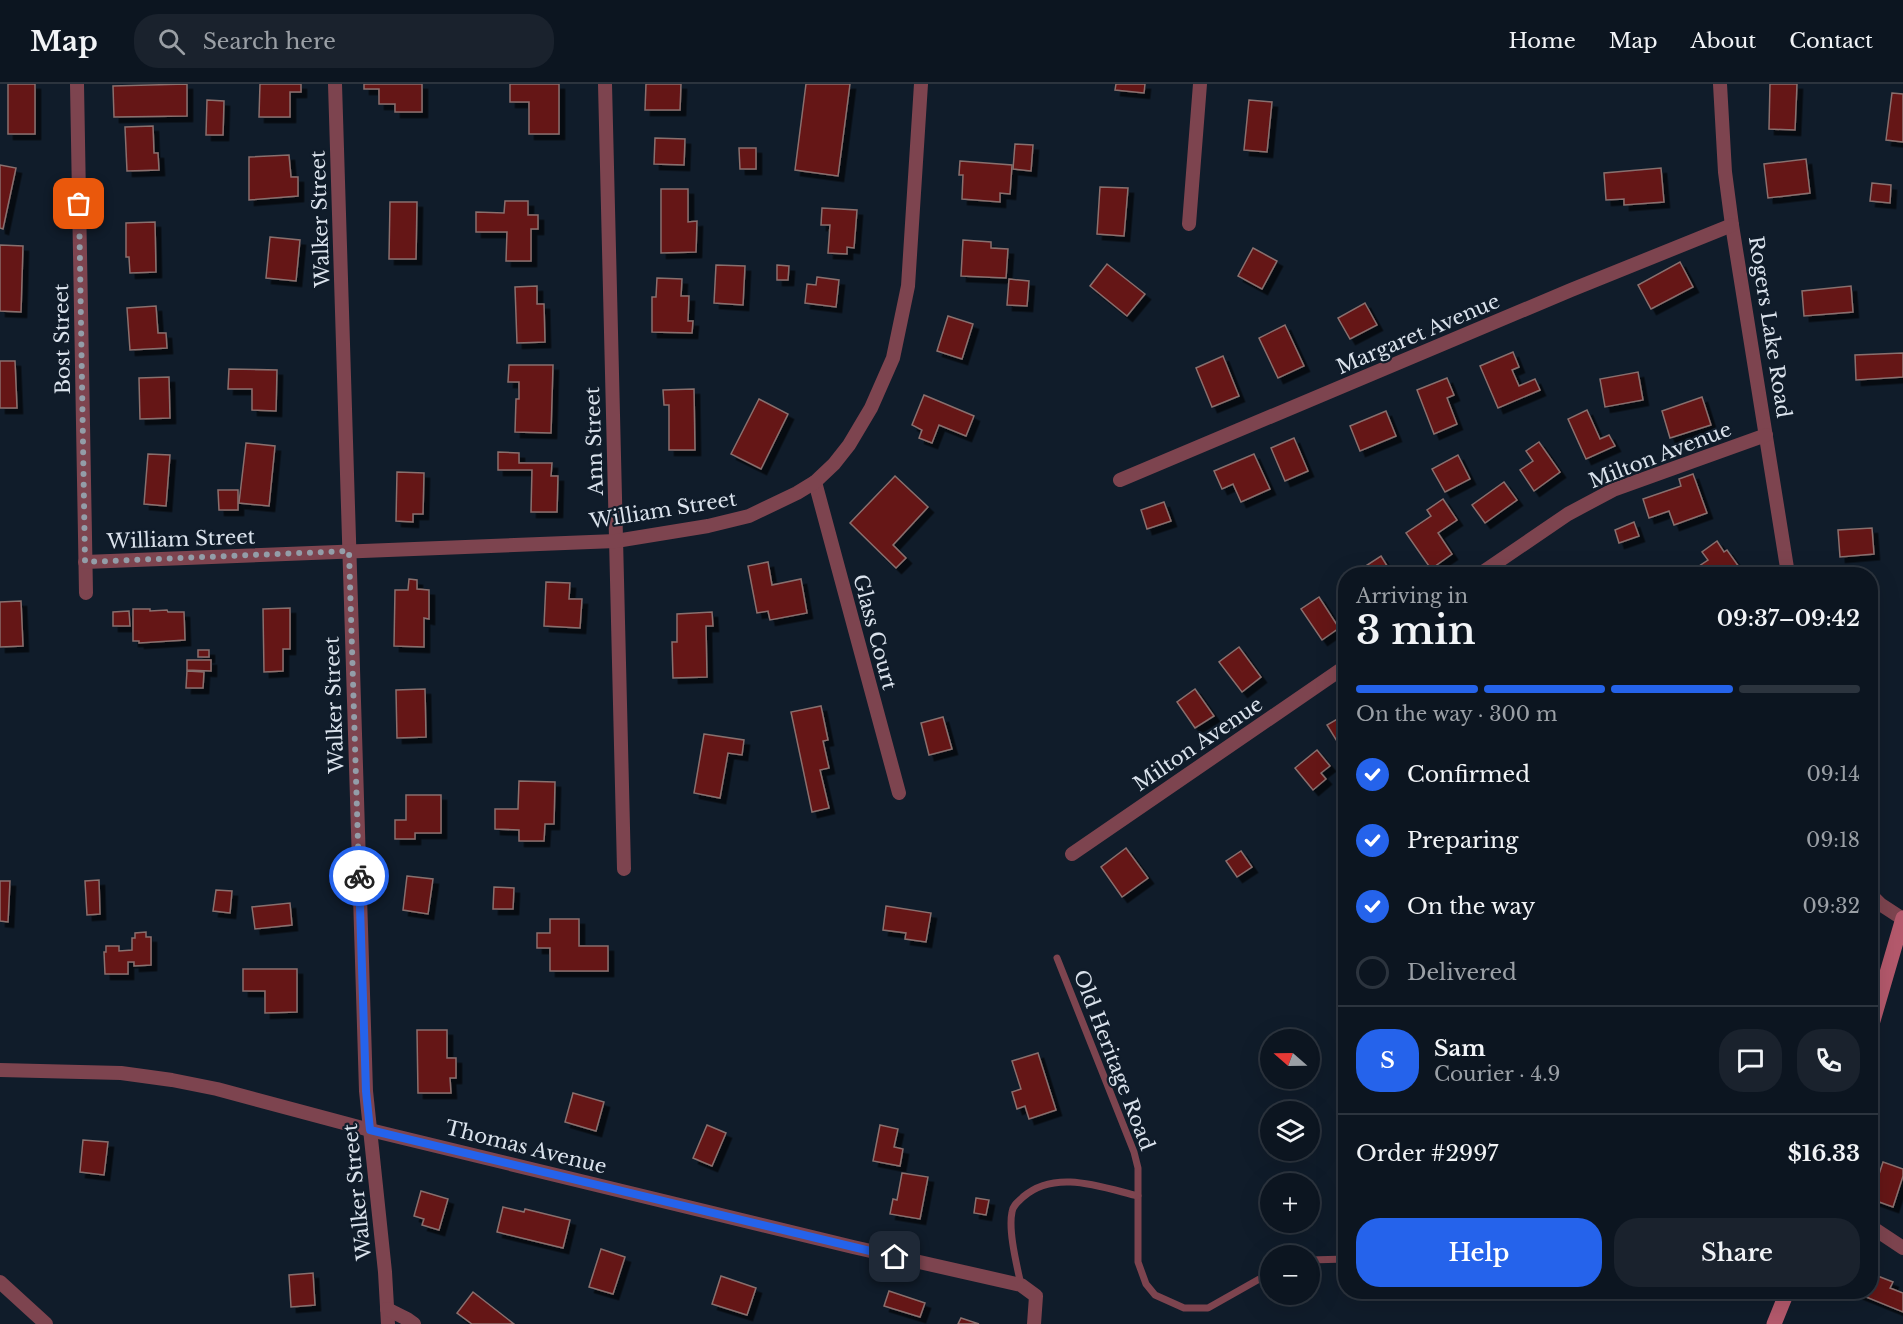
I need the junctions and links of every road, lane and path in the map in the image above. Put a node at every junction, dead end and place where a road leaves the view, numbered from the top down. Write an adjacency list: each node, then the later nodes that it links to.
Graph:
1 (77, 84): 14 (street, Bost Street)
2 (336, 84): 13 (street, Walker Street)
3 (605, 84): 12 (street, Ann Street)
4 (921, 84): 11 (street, William Street)
5 (1200, 84): 7 (street)
6 (1720, 84): 8 (street, Rogers Lake Road)
7 (1189, 224)
8 (1732, 225): 9 (street, Rogers Lake Road); 10 (street, Margaret Avenue)
9 (1766, 435): 15 (street, Milton Avenue); 16 (street, Rogers Lake Road)
10 (1120, 480)
11 (815, 482): 12 (street, William Street); 19 (street, Glass Court)
12 (616, 541): 13 (street, William Street); 21 (street, Ann Street)
13 (349, 551): 14 (street, William Street); 27 (street, Walker Street)
14 (85, 562): 17 (street, Bost Street)
15 (1490, 567)
16 (1787, 567)
17 (86, 593)
18 (1338, 671): 20 (street, Milton Avenue)
19 (899, 793)
20 (1072, 854)
21 (624, 869)
22 (1878, 902): 23 (street)
23 (1903, 919): 25 (main road)
24 (1058, 958): 28 (lane, Old Heritage Road)
25 (1878, 1004)
26 (0, 1070): 27 (street, Thomas Avenue)
27 (370, 1130): 35 (street, Thomas Avenue); 37 (street, Walker Street)
28 (1138, 1196): 33 (lane, Old Heritage Road); 35 (lane)
29 (1878, 1231): 30 (street)
30 (1903, 1248)
31 (1338, 1259): 32 (lane)
32 (1320, 1260)
33 (1260, 1279)
34 (0, 1282): 38 (street)
35 (1021, 1285): 41 (street, Thomas Avenue)
36 (1784, 1299): 42 (main road)
37 (387, 1310): 39 (street, Walker Street); 40 (street)
38 (46, 1324)
39 (388, 1324)
40 (414, 1324)
41 (1034, 1324)
42 (1774, 1324)

